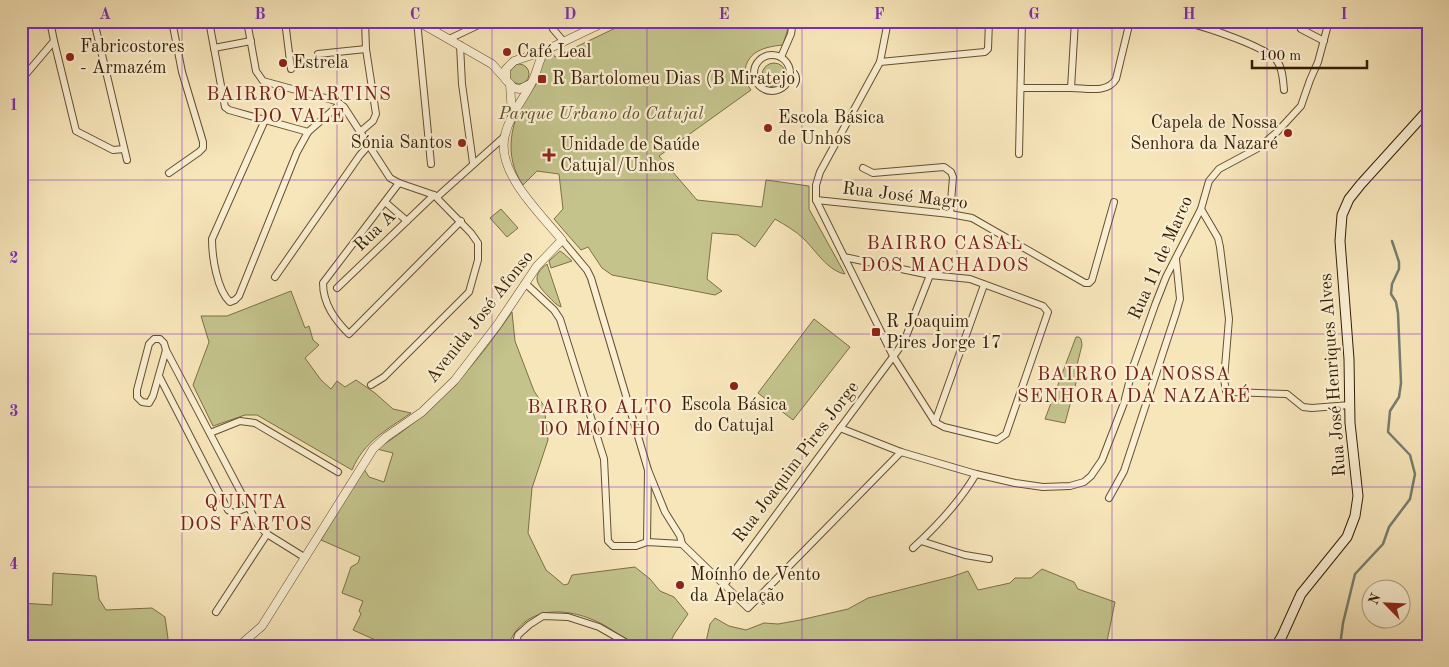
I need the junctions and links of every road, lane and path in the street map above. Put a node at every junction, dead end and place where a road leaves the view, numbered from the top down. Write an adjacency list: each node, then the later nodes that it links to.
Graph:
1 (50, 21): 22 (street)
2 (94, 21): 52 (street)
3 (172, 21): 58 (street)
4 (208, 21): 27 (street)
5 (247, 21): 23 (street)
6 (285, 21): 36 (street)
7 (365, 21): 28 (street)
8 (417, 21): 21 (street); 55 (street)
9 (487, 21): 21 (street)
10 (549, 21): 25 (street)
11 (607, 21): 25 (street)
12 (793, 21): 31 (street)
13 (888, 21): 33 (street)
14 (989, 21): 33 (street)
15 (1022, 21): 41 (street)
16 (1075, 21): 42 (street)
17 (1130, 21): 42 (street)
18 (1158, 21): 43 (street)
19 (1329, 21): 24 (street)
20 (1301, 29): 24 (street)
21 (449, 39): 26 (street)
22 (54, 41): 38 (street); 52 (street)
23 (251, 41): 27 (street); 44 (street)
24 (1324, 41): 64 (street, Rua 11 de Marco)
25 (564, 42): 29 (street)
26 (460, 45): 34 (street); 56 (street)
27 (214, 48): 47 (street)
28 (366, 49): 30 (street); 49 (street)
29 (544, 51): 32 (street); 37 (street)
30 (318, 54)
31 (781, 56): 31 (street)
32 (519, 60): 35 (street); 37 (street)
33 (880, 62): 61 (street)
34 (492, 64): 35 (street); 39 (street)
35 (509, 64): 39 (street)
36 (291, 69)
37 (534, 74): 40 (street)
38 (21, 80)
39 (508, 82): 40 (street); 46 (street)
40 (530, 84): 46 (street)
41 (1021, 88): 42 (street); 53 (street)
42 (1071, 88)
43 (1284, 90)
44 (340, 104): 48 (street); 49 (street)
45 (1428, 110): 80 (main road, Rua José Henriques Alves)
46 (512, 114): 50 (street)
47 (265, 120): 48 (street); 48 (street)
48 (308, 132)
49 (360, 132): 51 (street)
50 (504, 137): 56 (street, Rua A); 68 (street)
51 (369, 146): 59 (street); 72 (street)
52 (124, 149): 54 (street)
53 (1019, 154)
54 (127, 160)
55 (431, 164)
56 (473, 164): 60 (street, Rua A)
57 (863, 168): 65 (street)
58 (169, 173)
59 (399, 184): 60 (street); 62 (street)
60 (436, 196): 66 (street, Rua A); 67 (street)
61 (816, 200): 65 (street, Rua José Magro); 69 (street)
62 (385, 202): 66 (street); 67 (street)
63 (1114, 202): 65 (street, Rua José Magro)
64 (1201, 209): 70 (street, Rua 11 de Marco); 80 (street)
65 (950, 214)
66 (407, 221): 75 (street, Rua A)
67 (461, 221): 79 (street)
68 (562, 240): 73 (street, Avenida José Afonso); 85 (street)
69 (844, 256): 71 (street); 77 (street)
70 (1176, 259): 87 (street, Rua 11 de Marco); 88 (street)
71 (930, 275): 74 (street); 77 (street, Rua Joaquim Pires Jorge)
72 (275, 277)
73 (525, 283): 92 (street); 95 (street, Avenida José Afonso)
74 (984, 285): 81 (street); 81 (street)
75 (337, 288)
76 (166, 350): 78 (street); 78 (street); 83 (street)
77 (894, 356): 81 (street); 82 (street, Rua Joaquim Pires Jorge)
78 (159, 376): 89 (street)
79 (370, 385)
80 (1350, 405): 102 (main road, Rua José Henriques Alves)
81 (935, 422)
82 (840, 428): 84 (street, Rua 11 de Marco); 97 (street, Rua Joaquim Pires Jorge)
83 (210, 433): 86 (street); 89 (street)
84 (901, 452): 87 (street, Rua 11 de Marco); 97 (street)
85 (648, 470): 92 (street); 93 (street)
86 (338, 472)
87 (976, 474): 91 (street)
88 (1109, 498)
89 (249, 508): 90 (street)
90 (267, 534): 95 (street); 98 (street)
91 (921, 541): 94 (street); 96 (street)
92 (647, 542): 93 (street)
93 (682, 544): 97 (street)
94 (913, 548)
95 (304, 558): 99 (street, Avenida José Afonso)
96 (988, 559)
97 (724, 585)
98 (216, 612)
99 (239, 646)
100 (515, 646): 101 (street)
101 (632, 646)
102 (1276, 646)

